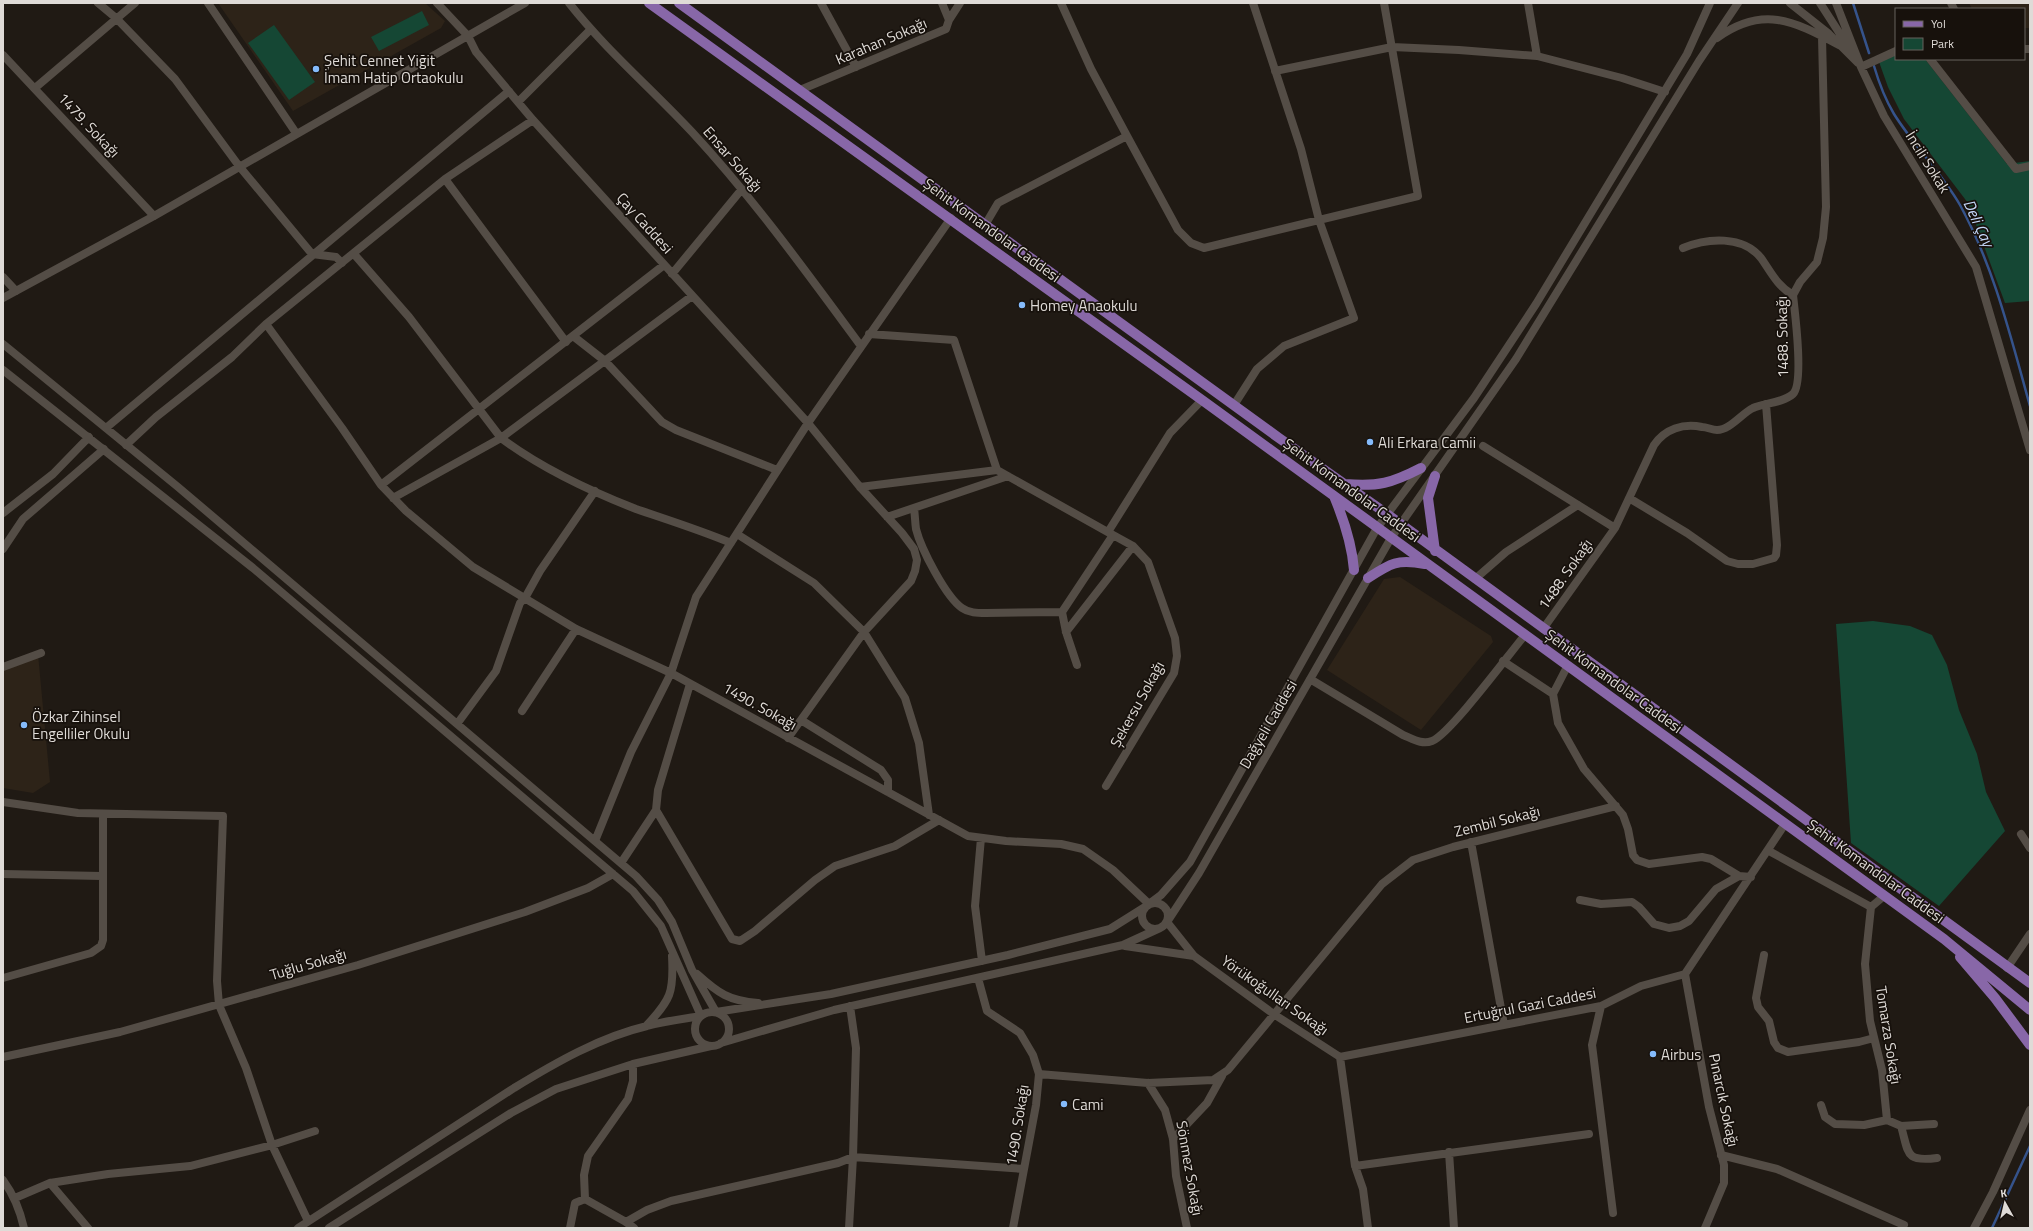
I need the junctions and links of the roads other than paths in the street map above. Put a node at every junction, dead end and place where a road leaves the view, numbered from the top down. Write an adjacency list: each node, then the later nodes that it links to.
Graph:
1 (98, 3): 21 (street)
2 (134, 3): 21 (street)
3 (208, 3): 42 (street)
4 (437, 3): 24 (street, Çay Caddesi)
5 (525, 3): 24 (street)
6 (570, 3): 23 (street, Ensar Sokağı)
7 (649, 3): 49 (main road, Şehit Komandolar Caddesi)
8 (679, 3): 37 (main road, Şehit Komandolar Caddesi)
9 (821, 3): 33 (street)
10 (942, 3): 22 (street, Karahan Sokağı)
11 (960, 3): 22 (street)
12 (1061, 3): 43 (street)
13 (1253, 3): 35 (street)
14 (1384, 3): 28 (street)
15 (1528, 3): 31 (street)
16 (1710, 3): 39 (street, Dağyeli Caddesi)
17 (1738, 3): 26 (street, Dağyeli Caddesi)
18 (1790, 3): 27 (street)
19 (1820, 3): 34 (street)
20 (1836, 3): 34 (street, İncili Sokak)
21 (116, 18): 36 (street); 44 (street)
22 (949, 20): 33 (street, Karahan Sokağı)
23 (591, 28): 40 (street); 47 (street, Ensar Sokağı)
24 (468, 36): 38 (street, Çay Caddesi); 42 (street)
25 (1822, 37): 26 (street); 27 (street); 60 (street, 1488. Sokağı)
26 (1712, 42): 87 (street, Dağyeli Caddesi)
27 (1841, 46): 34 (street)
28 (1392, 47): 31 (street); 35 (street); 50 (street)
29 (1895, 51): 34 (street)
30 (3, 55): 36 (street, 1479. Sokağı)
31 (1537, 56): 39 (street)
32 (1931, 60): 45 (street)
33 (856, 66): 37 (street, Karahan Sokağı)
34 (1861, 67): 82 (street, İncili Sokak)
35 (1275, 71): 50 (street)
36 (35, 88): 48 (street, 1479. Sokağı)
37 (800, 90): 51 (main road, Şehit Komandolar Caddesi)
38 (508, 91): 40 (street, Çay Caddesi); 53 (street)
39 (1665, 92): 83 (street, Dağyeli Caddesi)
40 (518, 102): 41 (street, Çay Caddesi)
41 (533, 120): 46 (street); 56 (street, Çay Caddesi)
42 (296, 133): 44 (street)
43 (1127, 136): 50 (street); 51 (street)
44 (239, 166): 48 (street); 53 (street)
45 (2030, 166)
46 (445, 179): 54 (street); 66 (street)
47 (742, 189): 57 (street); 68 (street, Ensar Sokağı)
48 (154, 216): 59 (street)
49 (951, 218): 64 (street); 71 (main road, Şehit Komandolar Caddesi)
50 (1319, 220): 73 (street)
51 (985, 225): 73 (main road, Şehit Komandolar Caddesi)
52 (1683, 248): 60 (street)
53 (312, 254): 55 (street); 76 (street)
54 (354, 254): 55 (street); 74 (street)
55 (342, 263): 63 (street)
56 (664, 266): 57 (street, Çay Caddesi); 65 (street)
57 (672, 274): 61 (street, Çay Caddesi)
58 (3, 277): 59 (street)
59 (16, 291): 62 (street)
60 (1793, 295): 72 (street, 1488. Sokağı)
61 (692, 296): 69 (street); 75 (street, Çay Caddesi)
62 (3, 298)
63 (266, 324): 79 (street); 89 (street, 1490. Sokağı)
64 (869, 334): 68 (street); 85 (street)
65 (573, 336): 66 (street); 69 (street)
66 (566, 342): 74 (street)
67 (3, 344): 76 (street)
68 (861, 346): 75 (street)
69 (605, 361): 78 (street); 84 (street)
70 (3, 370): 77 (street)
71 (1202, 400): 92 (main road, Şehit Komandolar Caddesi); 103 (street)
72 (1766, 404): 94 (street, 1488. Sokağı); 94 (street)
73 (1234, 405): 88 (main road, Şehit Komandolar Caddesi)
74 (480, 408): 78 (street); 89 (street)
75 (808, 423): 84 (street); 90 (street, Çay Caddesi)
76 (106, 428): 79 (street)
77 (89, 437): 81 (street); 97 (street)
78 (501, 438): 91 (street); 93 (street)
79 (126, 445): 132 (street)
80 (1483, 446): 95 (street)
81 (104, 449): 108 (street); 151 (street)
82 (2030, 450)
83 (1422, 468): 88 (main road); 98 (street, Dağyeli Caddesi)
84 (777, 470): 104 (street)
85 (997, 470): 86 (street, Şekersu Sokağı); 90 (street)
86 (1008, 476): 96 (street); 103 (street, Şekersu Sokağı)
87 (1435, 476): 100 (street, Dağyeli Caddesi); 109 (main road)
88 (1342, 484): 98 (main road, Şehit Komandolar Caddesi)
89 (380, 485): 93 (street, 1490. Sokağı)
90 (860, 487): 99 (street, Çay Caddesi)
91 (595, 491): 106 (street); 114 (street)
92 (1334, 496): 101 (main road, Şehit Komandolar Caddesi); 111 (main road)
93 (393, 498): 114 (street, 1490. Sokağı)
94 (1629, 498): 102 (street, 1488. Sokağı)
95 (1578, 505): 102 (street); 113 (street)
96 (914, 508): 99 (street); 115 (street)
97 (3, 513)
98 (1387, 514): 100 (main road, Şehit Komandolar Caddesi); 101 (street, Dağyeli Caddesi)
99 (887, 517): 118 (street, Çay Caddesi)
100 (1400, 525): 105 (street, Dağyeli Caddesi); 109 (main road, Şehit Komandolar Caddesi)
101 (1377, 528): 105 (main road, Şehit Komandolar Caddesi); 111 (street, Dağyeli Caddesi)
102 (1615, 528): 117 (street, 1488. Sokağı)
103 (1110, 533): 107 (street, Şekersu Sokağı); 115 (street)
104 (737, 534): 106 (street); 118 (street)
105 (1391, 538): 110 (main road, Şehit Komandolar Caddesi); 112 (street, Dağyeli Caddesi)
106 (731, 544): 126 (street)
107 (1133, 546): 119 (street); 134 (street, Şekersu Sokağı)
108 (3, 548)
109 (1435, 550): 113 (main road, Şehit Komandolar Caddesi)
110 (1428, 564): 112 (main road); 120 (main road, Şehit Komandolar Caddesi)
111 (1354, 570): 157 (street, Dağyeli Caddesi)
112 (1368, 578): 127 (street, Dağyeli Caddesi)
113 (1475, 579): 117 (main road, Şehit Komandolar Caddesi)
114 (526, 598): 116 (street, 1490. Sokağı); 132 (street)
115 (1062, 612): 119 (street)
116 (576, 629): 126 (street, 1490. Sokağı); 130 (street)
117 (1543, 629): 167 (main road, Şehit Komandolar Caddesi)
118 (864, 632): 131 (street, Çay Caddesi); 140 (street)
119 (1066, 632): 123 (street)
120 (1525, 635): 122 (street); 124 (main road, Şehit Komandolar Caddesi)
121 (41, 653): 125 (street)
122 (1504, 661): 127 (street); 129 (street)
123 (1077, 665)
124 (1568, 666): 129 (street); 142 (main road, Şehit Komandolar Caddesi)
125 (3, 667)
126 (671, 673): 128 (street, 1490. Sokağı); 145 (street)
127 (1310, 679): 159 (street, Dağyeli Caddesi)
128 (690, 684): 133 (street, 1490. Sokağı); 138 (street)
129 (1553, 694): 137 (street)
130 (522, 711)
131 (801, 720): 133 (street, Çay Caddesi); 135 (street)
132 (457, 724): 145 (street)
133 (788, 738): 135 (street, 1490. Sokağı)
134 (1106, 786)
135 (888, 792): 140 (street, 1490. Sokağı)
136 (3, 802): 139 (street)
137 (1616, 806): 146 (street, Zembil Sokağı); 153 (street)
138 (656, 810): 141 (street); 149 (street)
139 (103, 814): 152 (street); 174 (street)
140 (929, 815): 141 (street, 1490. Sokağı)
141 (939, 820): 144 (street, 1490. Sokağı)
142 (1785, 824): 148 (street); 155 (main road, Şehit Komandolar Caddesi)
143 (2021, 834): 147 (street)
144 (981, 838): 157 (street, 1490. Sokağı); 166 (street)
145 (595, 841): 149 (street)
146 (1471, 842): 179 (street, Zembil Sokağı); 181 (street)
147 (2030, 848)
148 (1769, 851): 154 (street); 158 (street)
149 (620, 863): 168 (street)
150 (3, 874): 152 (street)
151 (613, 874): 163 (street); 174 (street, Tuğlu Sokağı)
152 (102, 876): 170 (street)
153 (1739, 876): 154 (street); 156 (street)
154 (1751, 877): 169 (street)
155 (1884, 896): 158 (street); 161 (main road, Şehit Komandolar Caddesi)
156 (1580, 900)
157 (1147, 906): 159 (street); 159 (street); 166 (street, Dağyeli Caddesi)
158 (1870, 907): 183 (street, Tomarza Sokağı)
159 (1164, 925): 162 (street); 165 (street)
160 (2030, 934): 167 (street)
161 (1944, 939): 177 (main road, Şehit Komandolar Caddesi); 185 (main road)
162 (1123, 945): 165 (street); 171 (street)
163 (672, 952): 180 (street); 182 (street)
164 (1764, 955): 183 (street)
165 (1194, 956): 179 (street, Yörükoğulları Sokağı)
166 (982, 961): 173 (street, Dağyeli Caddesi)
167 (2007, 968): 172 (main road, Şehit Komandolar Caddesi)
168 (692, 970): 173 (street); 178 (street)
169 (1685, 974): 176 (street, Ertuğrul Gazi Caddesi); 203 (street, Pınarcık Sokağı)
170 (3, 978)
171 (978, 978): 175 (street); 190 (street, 1490. Sokağı)
172 (2028, 980)
173 (775, 1004): 178 (street)
174 (219, 1005): 187 (street, Tuğlu Sokağı); 201 (street)
175 (850, 1006): 184 (street); 204 (street)
176 (1601, 1006): 181 (street, Ertuğrul Gazi Caddesi); 212 (street)
177 (2030, 1010)
178 (716, 1012): 180 (street); 184 (street)
179 (1276, 1015): 188 (street, Yörükoğulları Sokağı); 191 (street, Zembil Sokağı)
180 (701, 1016): 182 (street); 186 (street)
181 (1504, 1025): 188 (street, Ertuğrul Gazi Caddesi)
182 (646, 1026): 213 (street)
183 (1874, 1038): 195 (street, Tomarza Sokağı)
184 (722, 1043): 186 (street)
185 (2030, 1045)
186 (711, 1046): 189 (street)
187 (3, 1057)
188 (1340, 1057): 206 (street)
189 (633, 1064): 211 (street); 219 (street)
190 (1039, 1074): 192 (street); 207 (street, 1490. Sokağı)
191 (1222, 1076): 192 (street); 200 (street, Zembil Sokağı)
192 (1148, 1083): 200 (street, Sönmez Sokağı)
193 (1821, 1105): 195 (street)
194 (2030, 1110): 228 (street)
195 (1887, 1120): 197 (street)
196 (1934, 1124): 197 (street)
197 (1901, 1126): 205 (street)
198 (315, 1132): 201 (street)
199 (1589, 1134): 202 (street)
200 (1173, 1139): 224 (street, Sönmez Sokağı)
201 (272, 1145): 209 (street); 213 (street)
202 (1448, 1152): 206 (street); 226 (street)
203 (1722, 1155): 215 (street); 227 (street, Pınarcık Sokağı)
204 (853, 1157): 207 (street); 214 (street); 222 (street)
205 (1937, 1158)
206 (1355, 1166): 225 (street)
207 (1024, 1169): 223 (street, 1490. Sokağı)
208 (3, 1180): 210 (street)
209 (50, 1183): 210 (street); 217 (street)
210 (15, 1198): 216 (street)
211 (585, 1199): 214 (street); 220 (street)
212 (1613, 1214)
213 (308, 1221): 218 (street)
214 (626, 1222): 221 (street)
215 (1904, 1225)
216 (24, 1228)
217 (88, 1228)
218 (298, 1228)
219 (329, 1228)
220 (570, 1228)
221 (634, 1228)
222 (849, 1228)
223 (1013, 1228)
224 (1187, 1228)
225 (1368, 1228)
226 (1454, 1228)
227 (1705, 1228)
228 (1974, 1228)

